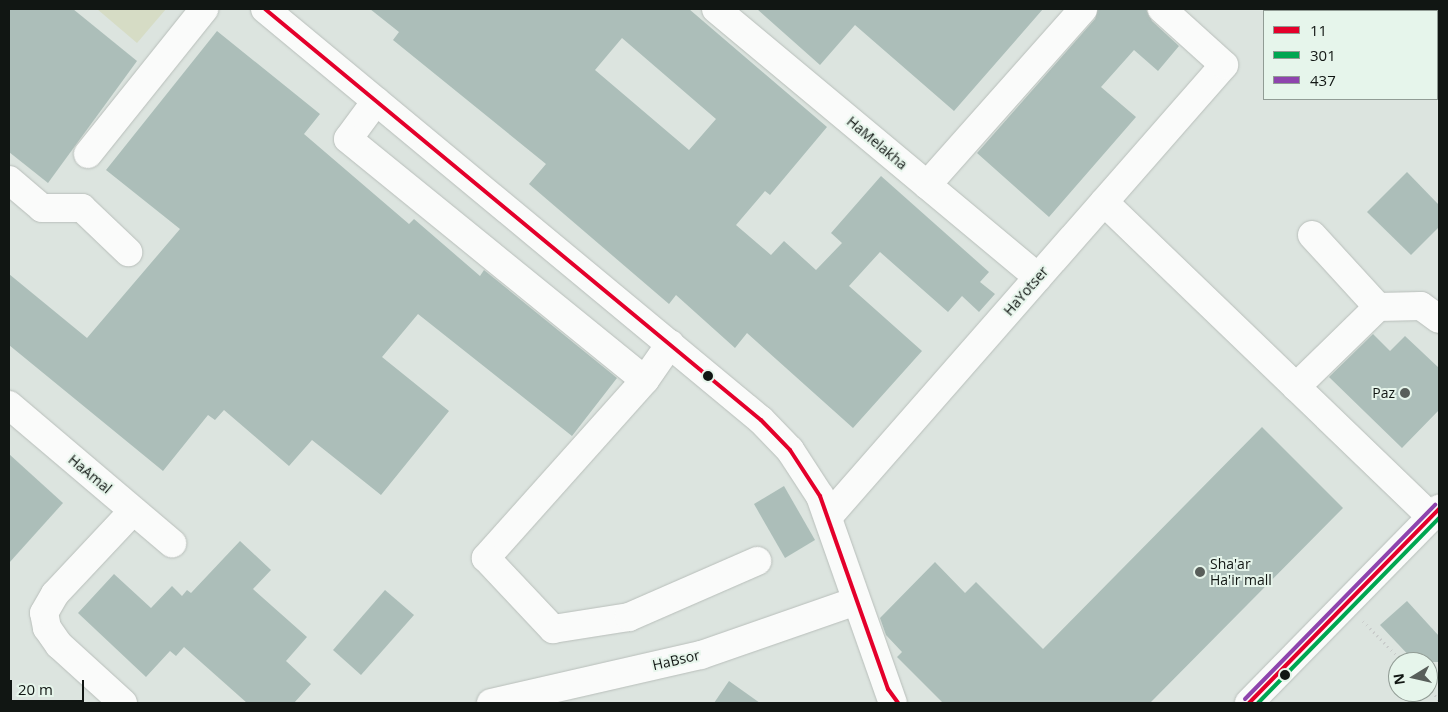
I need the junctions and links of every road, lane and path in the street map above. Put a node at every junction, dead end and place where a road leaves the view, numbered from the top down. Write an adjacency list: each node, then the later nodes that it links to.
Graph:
1 (204, 9): 7 (street)
2 (265, 9): 6 (street)
3 (716, 9): 9 (street, HaMelakha)
4 (1083, 9): 9 (street)
5 (1162, 9): 10 (street, HaYotser)
6 (376, 101): 16 (street); 17 (street)
7 (88, 154)
8 (9, 180): 12 (street)
9 (928, 185): 13 (street, HaMelakha)
10 (1104, 202): 13 (street, HaYotser); 18 (street)
11 (1312, 235): 14 (street)
12 (128, 252)
13 (1038, 277): 22 (street, HaYotser)
14 (1378, 307): 15 (street); 18 (street)
15 (1439, 319)
16 (670, 344): 17 (street); 22 (street)
17 (646, 380): 24 (street)
18 (1296, 387): 21 (street)
19 (9, 405): 20 (street, HaAmal)
20 (133, 511): 23 (street, HaAmal); 29 (street)
21 (1435, 513): 31 (street)
22 (828, 517): 25 (street)
23 (172, 543)
24 (757, 561)
25 (856, 601): 28 (street); 30 (street, HaBsor)
26 (1363, 621): 27 (path)
27 (1393, 652)
28 (893, 698)
29 (123, 703)
30 (491, 703)
31 (1249, 703)

